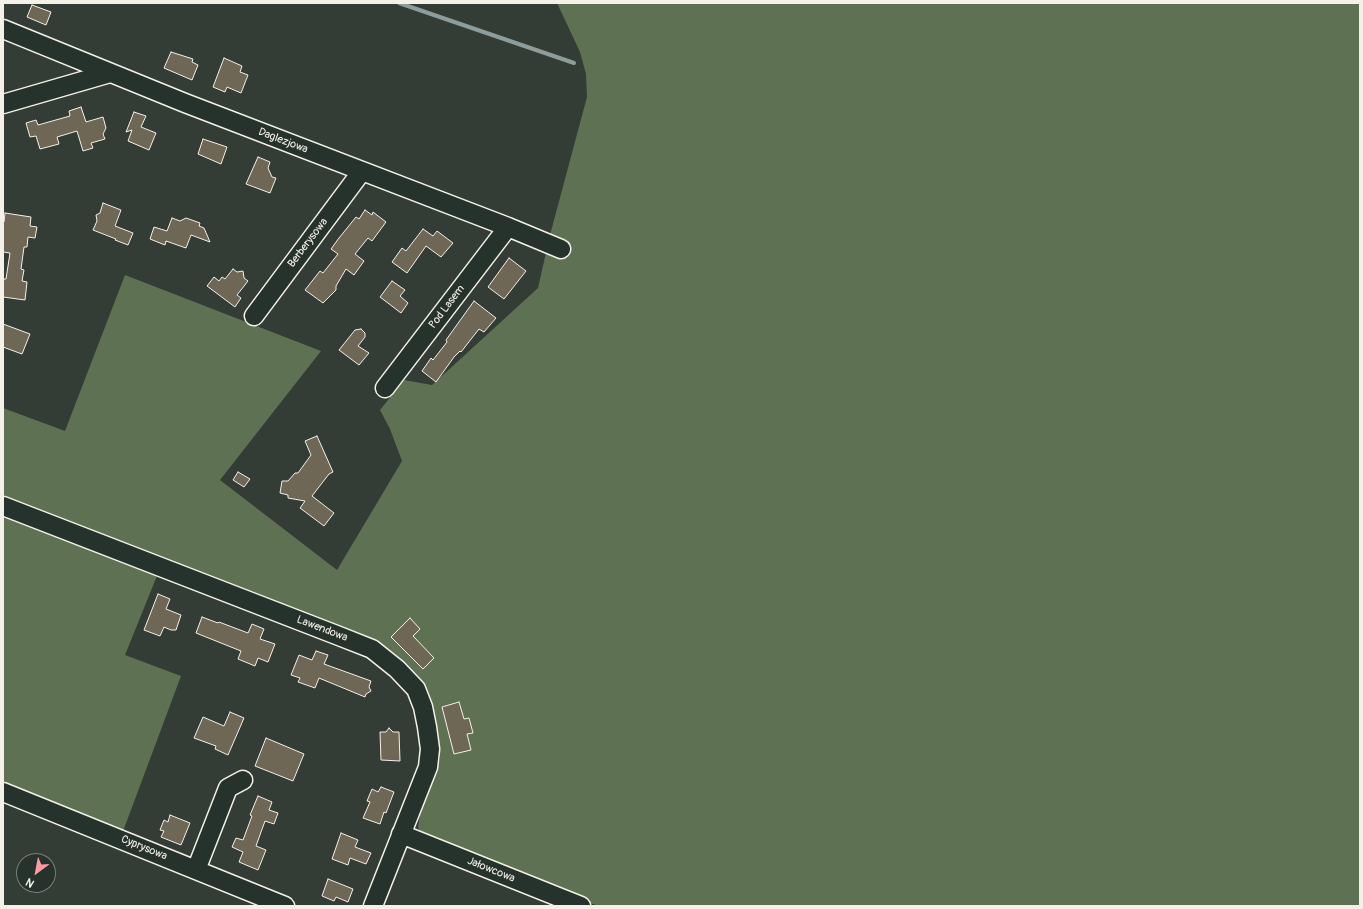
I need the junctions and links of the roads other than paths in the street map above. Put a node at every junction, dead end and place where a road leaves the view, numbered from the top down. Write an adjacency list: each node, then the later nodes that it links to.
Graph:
1 (3, 29): 2 (street, Daglezjowa)
2 (110, 73): 3 (street); 4 (street, Daglezjowa)
3 (3, 104)
4 (362, 171): 5 (street, Daglezjowa); 7 (street, Berberysowa)
5 (508, 226): 6 (street, Daglezjowa); 8 (street, Pod Lasem)
6 (560, 249)
7 (254, 316)
8 (385, 388)
9 (3, 506): 12 (street, Lawendowa)
10 (243, 780): 13 (street)
11 (3, 792): 13 (street, Cyprysowa)
12 (401, 834): 15 (street, Lawendowa); 16 (street, Jałowcowa)
13 (196, 870): 14 (street, Cyprysowa)
14 (284, 906)
15 (373, 906)
16 (581, 906)

